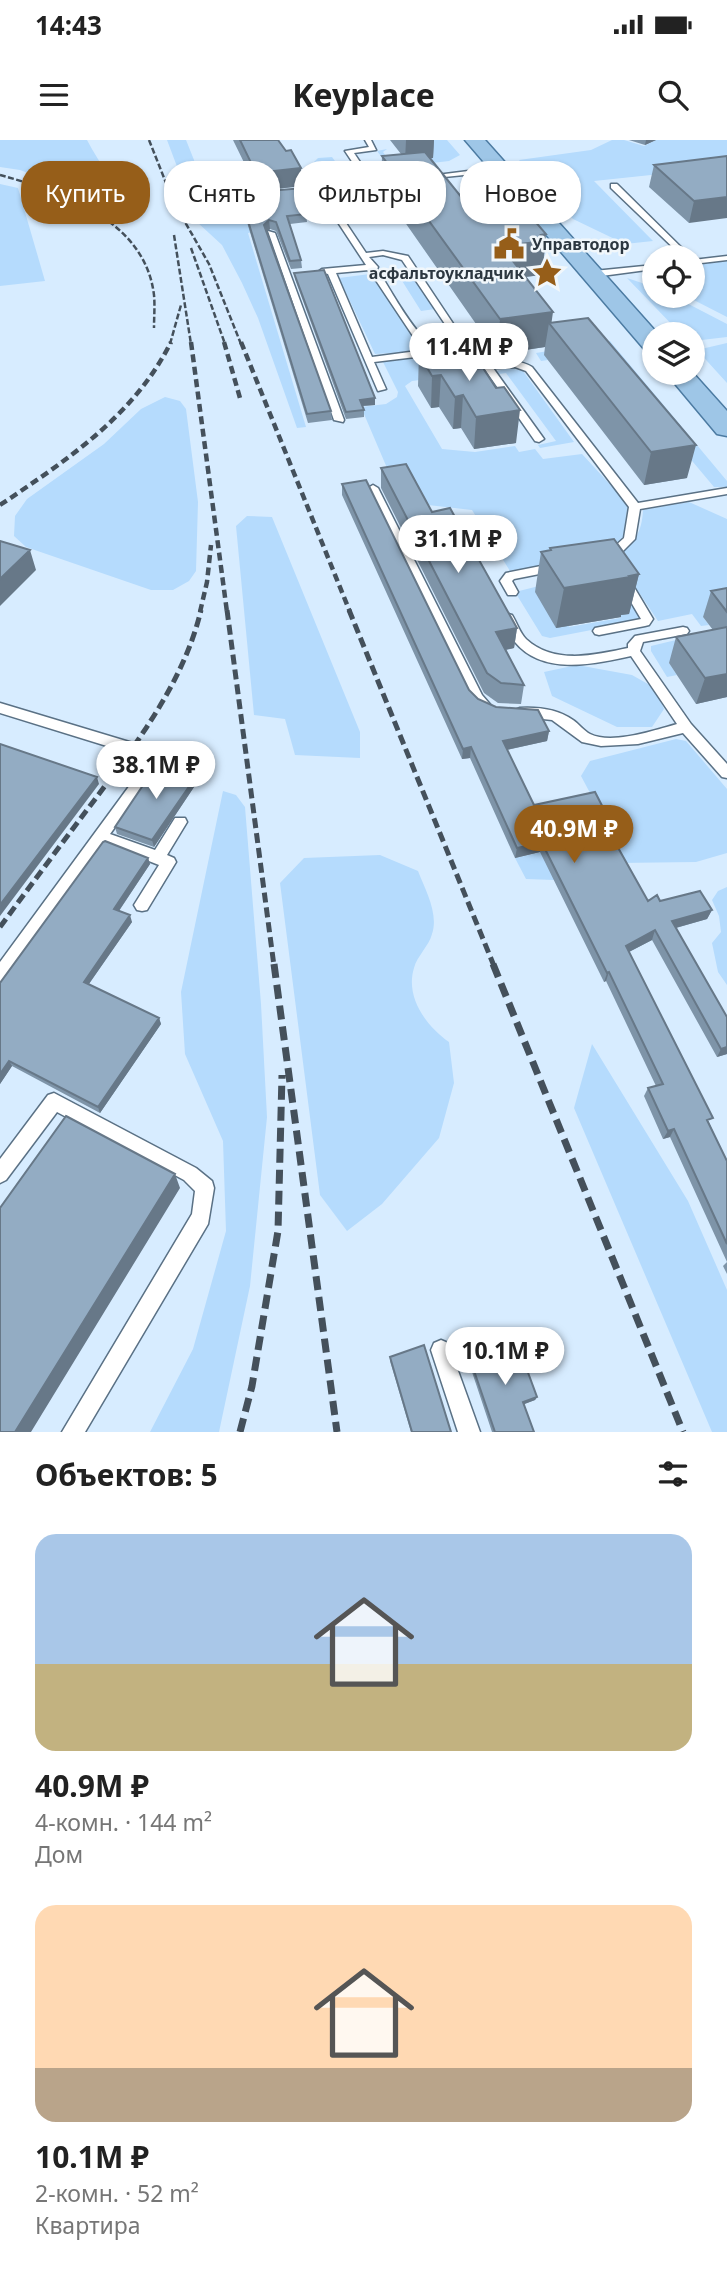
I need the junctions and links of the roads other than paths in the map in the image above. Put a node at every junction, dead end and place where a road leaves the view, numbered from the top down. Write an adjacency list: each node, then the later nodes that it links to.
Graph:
1 (368, 140): 3 (lane)
2 (475, 140): 4 (main road)
3 (356, 161)
4 (493, 161)
5 (614, 186): 9 (lane)
6 (345, 224): 10 (lane)
7 (549, 224): 18 (main road)
8 (271, 233): 19 (lane)
9 (675, 245)
10 (366, 255): 13 (lane); 20 (lane)
11 (727, 258): 12 (lane)
12 (705, 261)
13 (374, 267): 15 (lane); 22 (lane)
14 (642, 268): 18 (lane)
15 (331, 271): 16 (lane); 23 (lane)
16 (308, 273)
17 (297, 274): 19 (lane)
18 (594, 274): 21 (main road)
19 (286, 275): 27 (lane)
20 (450, 326)
21 (642, 331)
22 (432, 352): 23 (lane); 24 (lane)
23 (369, 360): 26 (lane)
24 (487, 366): 29 (lane); 32 (lane)
25 (689, 385): 28 (main road)
26 (381, 389)
27 (339, 420)
28 (727, 428)
29 (539, 439)
30 (373, 488): 42 (lane)
31 (727, 491): 32 (lane)
32 (635, 507): 33 (lane)
33 (609, 558): 34 (lane); 38 (lane)
34 (596, 560)
35 (568, 565): 36 (lane)
36 (512, 592)
37 (501, 604): 40 (lane)
38 (599, 631)
39 (683, 631): 40 (lane)
40 (634, 651): 42 (lane)
41 (0, 708): 45 (lane)
42 (687, 727): 43 (lane)
43 (727, 773)
44 (180, 822): 46 (lane)
45 (100, 836): 46 (lane); 48 (lane)
46 (158, 858): 47 (lane)
47 (142, 905)
48 (0, 975)
49 (0, 1174): 51 (lane)
50 (441, 1350): 52 (lane)
51 (73, 1432)
52 (469, 1432)

